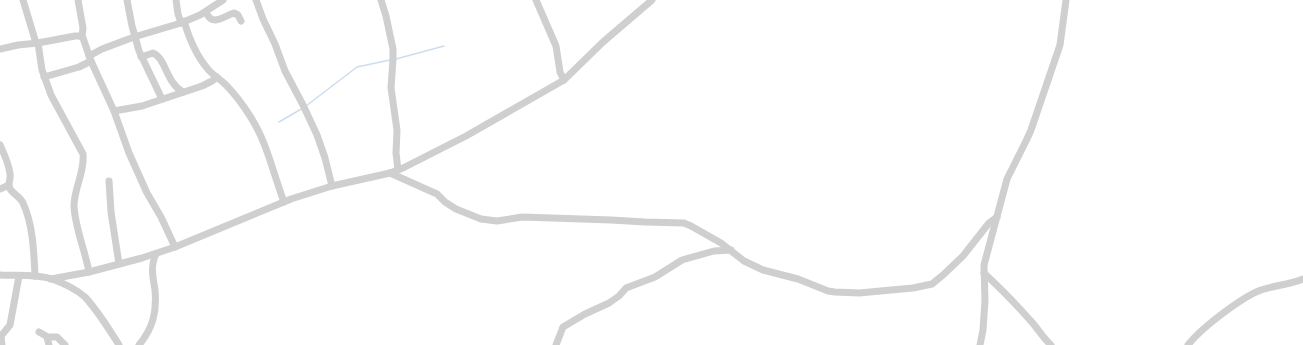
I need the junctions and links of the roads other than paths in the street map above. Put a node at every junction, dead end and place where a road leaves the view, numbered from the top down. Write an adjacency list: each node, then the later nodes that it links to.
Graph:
1 (23, 0): 16 (street)
2 (78, 0): 14 (street)
3 (127, 0): 15 (street)
4 (176, 0): 13 (street)
5 (223, 0): 11 (street)
6 (256, 0): 31 (street)
7 (381, 0): 27 (street)
8 (536, 0): 22 (street)
9 (652, 0): 22 (street)
10 (1066, 0): 34 (street)
11 (206, 12): 12 (street); 13 (street)
12 (241, 21)
13 (182, 22): 15 (street); 21 (street)
14 (82, 36): 16 (street); 19 (street)
15 (134, 37): 18 (street); 19 (street)
16 (37, 43): 17 (street); 20 (street)
17 (0, 49)
18 (141, 57): 23 (street); 24 (street)
19 (90, 59): 20 (street); 25 (street)
20 (44, 77): 39 (street)
21 (216, 77): 23 (street); 33 (street)
22 (564, 80): 27 (street)
23 (183, 92): 24 (street)
24 (162, 99): 25 (street)
25 (114, 111): 35 (street)
26 (0, 145): 30 (street)
27 (398, 170): 28 (street)
28 (390, 173): 31 (street); 36 (street)
29 (109, 182): 38 (street)
30 (9, 184): 32 (street); 43 (street)
31 (332, 186): 33 (street)
32 (0, 189)
33 (284, 202): 35 (street)
34 (997, 217): 36 (street); 40 (street)
35 (175, 247): 37 (street)
36 (731, 250): 54 (street)
37 (156, 254): 38 (street); 53 (street)
38 (119, 264): 39 (street)
39 (89, 272): 44 (street)
40 (984, 273): 55 (street); 56 (street)
41 (0, 275): 42 (street)
42 (19, 276): 43 (street); 48 (street)
43 (35, 276): 44 (street)
44 (51, 279): 52 (street)
45 (1303, 279): 57 (street)
46 (39, 332): 47 (street)
47 (46, 337): 50 (street); 51 (street)
48 (0, 338): 49 (street)
49 (2, 345)
50 (49, 345)
51 (65, 345)
52 (118, 345)
53 (139, 345)
54 (556, 345)
55 (980, 345)
56 (1051, 345)
57 (1188, 345)

